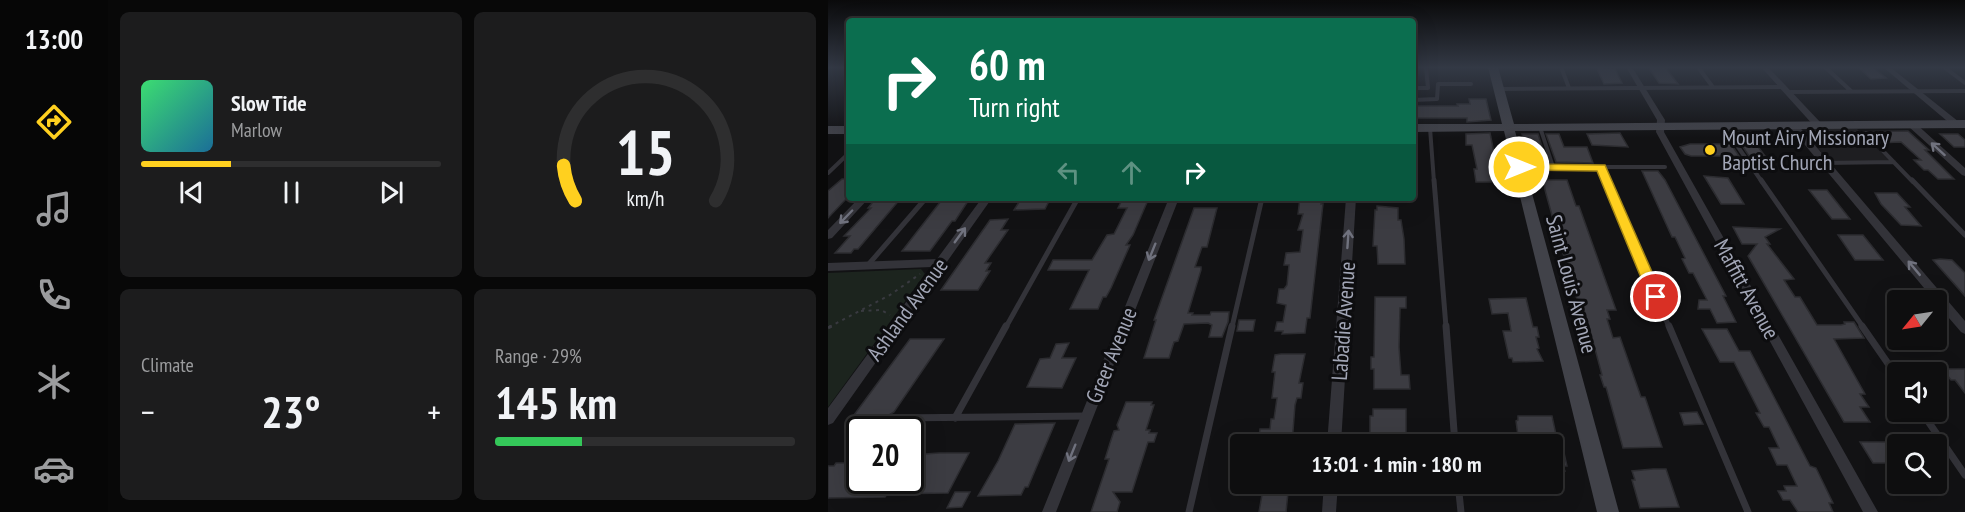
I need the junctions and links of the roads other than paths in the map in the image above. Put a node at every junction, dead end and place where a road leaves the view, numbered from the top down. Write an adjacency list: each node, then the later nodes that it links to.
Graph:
1 (1438, 91): 9 (lane)
2 (1499, 91): 16 (street, Saint Louis Avenue)
3 (1643, 91): 15 (street, Maffitt Avenue)
4 (1787, 91): 14 (street)
5 (1847, 91): 6 (lane)
6 (1851, 91): 7 (lane)
7 (1916, 91): 8 (lane); 11 (street)
8 (1965, 91)
9 (1416, 100)
10 (1911, 124): 11 (street); 14 (street); 31 (street, one-way to 10)
11 (1960, 124)
12 (1723, 125): 13 (street); 15 (street); 45 (lane)
13 (1793, 125): 14 (street); 25 (street)
14 (1818, 125)
15 (1661, 126): 17 (street); 62 (street, Maffitt Avenue)
16 (1508, 127): 17 (street); 19 (street); 27 (street, Saint Louis Avenue)
17 (1540, 127): 28 (lane)
18 (1416, 128): 19 (street)
19 (1430, 128): 52 (lane)
20 (828, 130): 21 (street)
21 (846, 130)
22 (1882, 150): 24 (lane)
23 (846, 156): 30 (lane)
24 (1894, 162): 25 (lane); 39 (lane)
25 (1825, 163): 44 (street, one-way to 25)
26 (1665, 166): 29 (lane)
27 (1519, 167): 28 (lane); 60 (street, Saint Louis Avenue)
28 (1554, 167): 29 (lane)
29 (1601, 167): 61 (lane)
30 (828, 173)
31 (1965, 173)
32 (861, 201): 40 (street, one-way to 40)
33 (923, 201): 42 (lane)
34 (985, 201): 41 (street, Ashland Avenue, one-way to 34)
35 (1076, 201): 48 (lane)
36 (1172, 201): 46 (street, Greer Avenue, one-way to 46)
37 (1261, 201): 57 (lane)
38 (1351, 201): 51 (street, Labadie Avenue, one-way to 38)
39 (1965, 235)
40 (828, 236)
41 (940, 263): 42 (street); 49 (street, Ashland Avenue)
42 (868, 265): 43 (street)
43 (828, 267)
44 (1965, 329)
45 (1887, 362)
46 (1087, 416): 48 (lane); 56 (street, Greer Avenue, one-way to 56)
47 (924, 418): 48 (lane)
48 (955, 418)
49 (828, 419)
50 (1929, 422): 53 (lane)
51 (1335, 434)
52 (1454, 434)
53 (1965, 475)
54 (1330, 494): 58 (street)
55 (1459, 494): 59 (lane)
56 (1048, 512)
57 (1189, 512)
58 (1329, 512)
59 (1461, 512)
60 (1608, 512)
61 (1748, 512)
62 (1871, 512)

